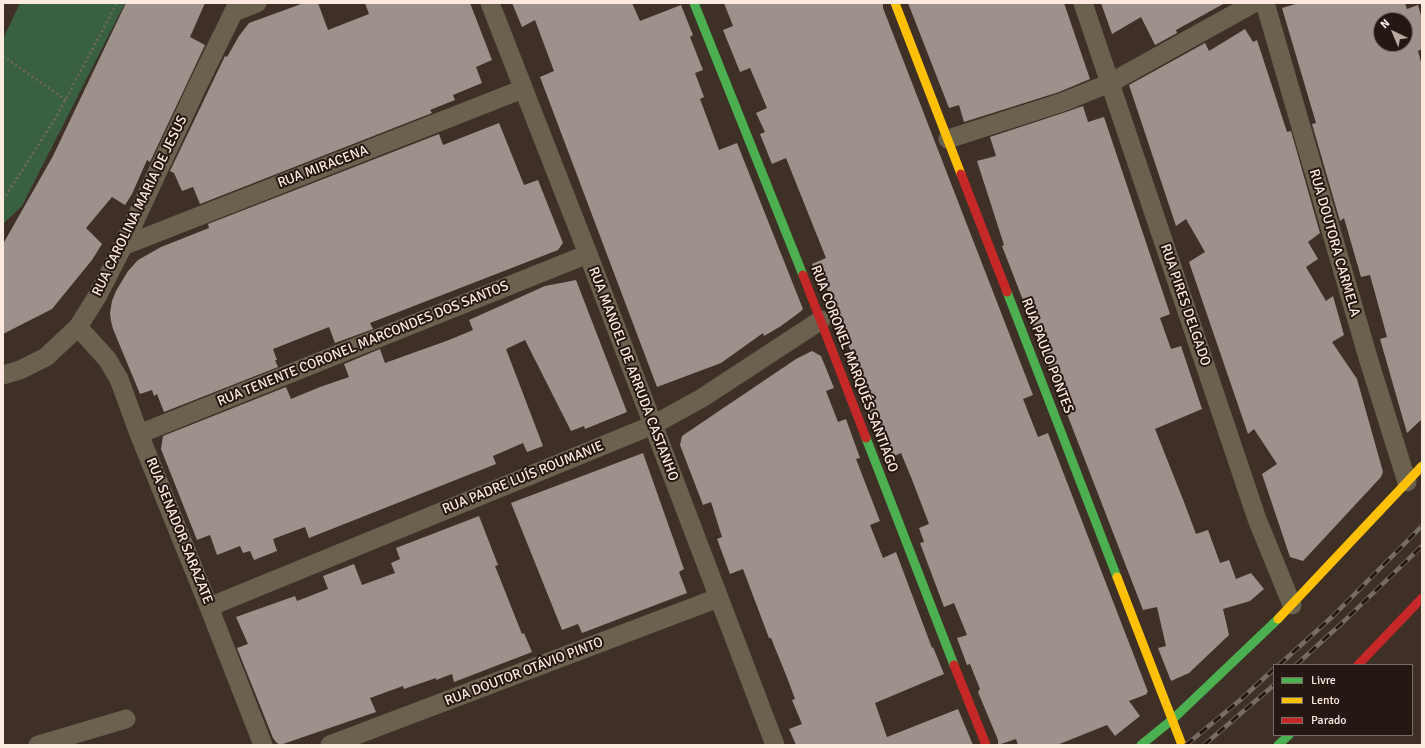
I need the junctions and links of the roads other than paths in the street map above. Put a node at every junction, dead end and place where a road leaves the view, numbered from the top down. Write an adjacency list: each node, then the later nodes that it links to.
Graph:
1 (257, 3): 8 (street)
2 (490, 3): 10 (street, RUA MANOEL DE ARRUDA CASTANHO)
3 (694, 3): 14 (street, RUA CORONEL MARQUÉS SANTIAGO)
4 (895, 3): 11 (street, RUA PAULO PONTES)
5 (1083, 3): 9 (street, RUA PIRES DELGADO)
6 (1254, 3): 9 (street)
7 (1265, 3): 20 (street, RUA DOUTORA CARMELA)
8 (236, 7): 12 (street, RUA CAROLINA MARIA DE JESUS)
9 (1110, 83): 11 (street); 23 (street, RUA PIRES DELGADO)
10 (524, 89): 12 (street, RUA MIRACENA); 13 (street, RUA MANOEL DE ARRUDA CASTANHO)
11 (948, 139): 27 (street, RUA PAULO PONTES)
12 (124, 246): 15 (street, RUA CAROLINA MARIA DE JESUS)
13 (588, 254): 17 (street, RUA MANOEL DE ARRUDA CASTANHO); 18 (street, RUA TENENTE CORONEL MARCONDES DOS SANTOS)
14 (821, 320): 17 (street, RUA PADRE LUÍS ROUMANIE); 34 (street, RUA CORONEL MARQUÉS SANTIAGO)
15 (78, 327): 16 (street, RUA CAROLINA MARIA DE JESUS); 18 (street, RUA SENADOR SARAZATE)
16 (3, 375)
17 (653, 424): 21 (street, RUA MANOEL DE ARRUDA CASTANHO); 24 (street, RUA PADRE LUÍS ROUMANIE)
18 (139, 434): 24 (street, RUA SENADOR SARAZATE)
19 (1422, 466): 20 (street)
20 (1407, 482): 23 (street)
21 (718, 598): 32 (street, RUA DOUTOR OTÁVIO PINTO); 33 (street, RUA MANOEL DE ARRUDA CASTANHO)
22 (1422, 598): 25 (street)
23 (1292, 605): 27 (street)
24 (210, 607): 31 (street, RUA SENADOR SARAZATE)
25 (1359, 664)
26 (126, 719): 29 (street)
27 (1173, 719): 35 (street); 36 (street, RUA PAULO PONTES)
28 (1288, 736): 37 (street)
29 (68, 741): 30 (street)
30 (38, 745)
31 (263, 745)
32 (330, 745)
33 (775, 745)
34 (986, 745)
35 (1141, 745)
36 (1182, 745)
37 (1278, 745)

